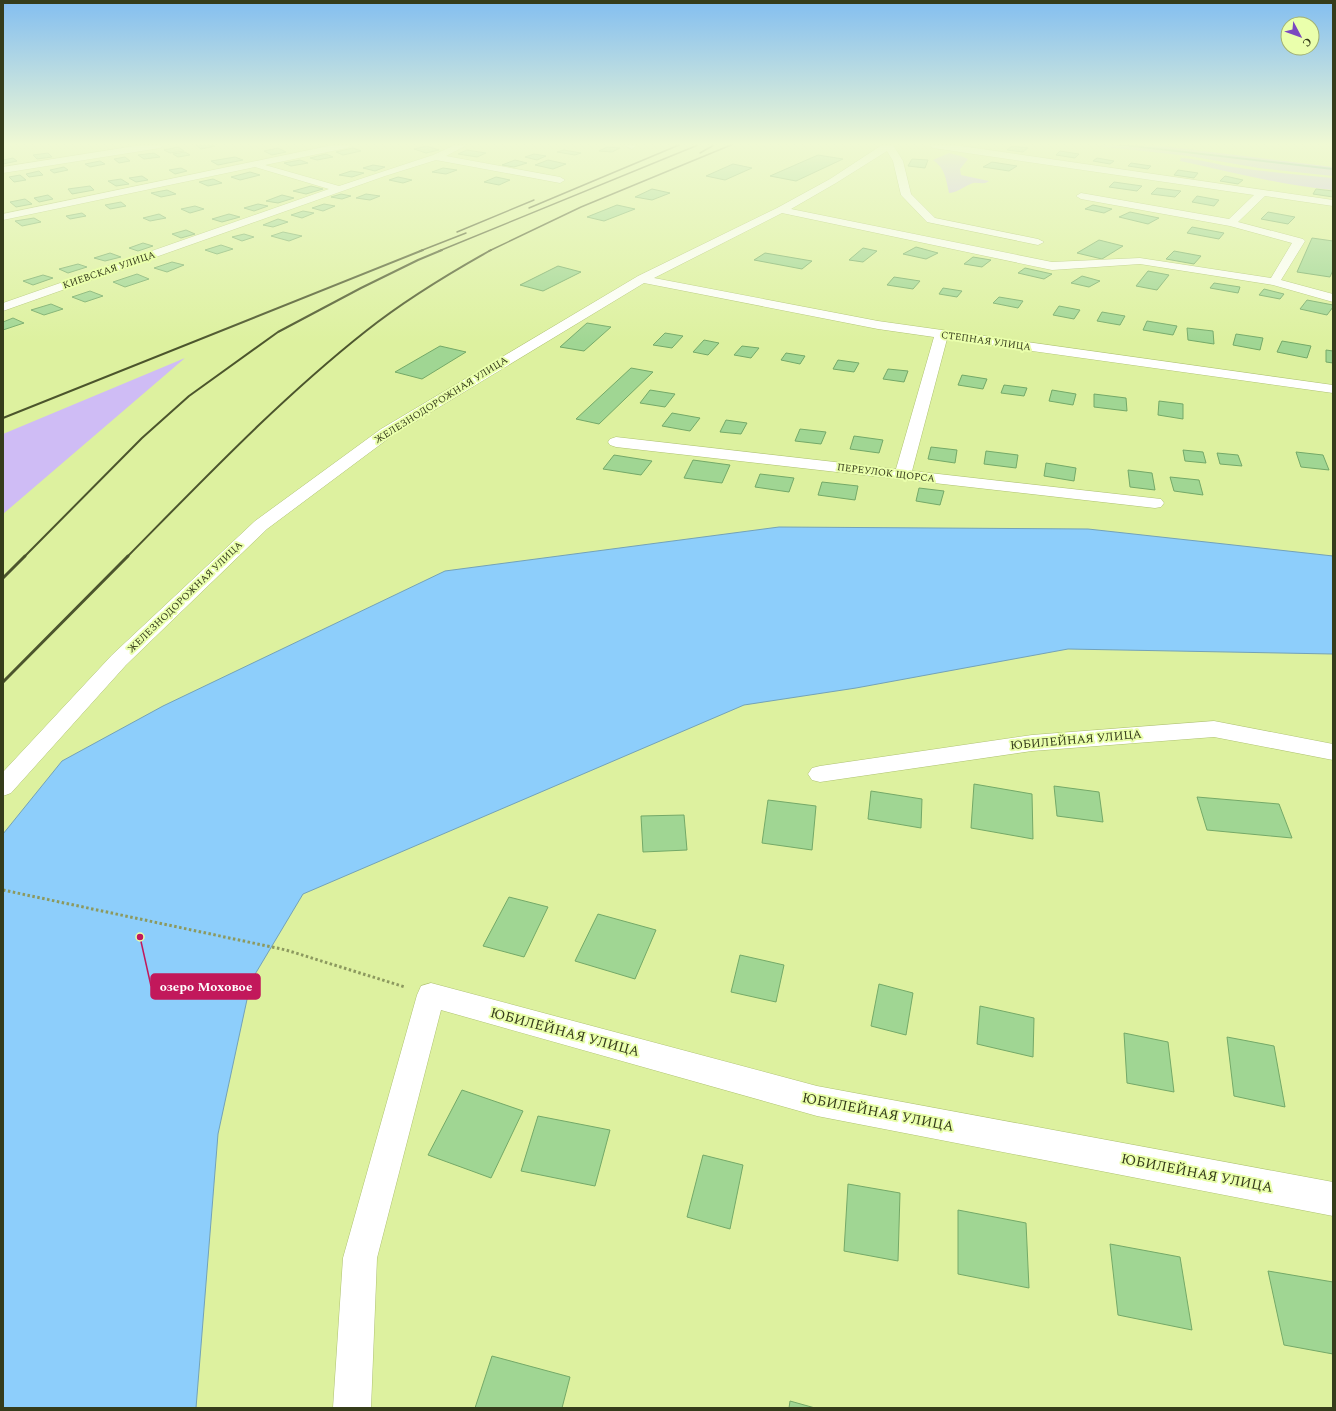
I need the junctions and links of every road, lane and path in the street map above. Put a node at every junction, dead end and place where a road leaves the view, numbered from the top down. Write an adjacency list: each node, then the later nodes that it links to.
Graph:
1 (33, 211): 8 (street)
2 (278, 211): 14 (street, КИЕВСКАЯ УЛИЦА)
3 (779, 211): 11 (street, ЖЕЛЕЗНОДОРОЖНАЯ УЛИЦА)
4 (785, 211): 12 (street)
5 (922, 211): 10 (street)
6 (1163, 211): 9 (street)
7 (1244, 211): 9 (street)
8 (3, 217)
9 (1231, 223): 12 (street)
10 (1038, 242)
11 (642, 279): 15 (street, СТЕПНАЯ УЛИЦА); 22 (street, ЖЕЛЕЗНОДОРОЖНАЯ УЛИЦА)
12 (1274, 282): 13 (street)
13 (1333, 298)
14 (3, 307)
15 (942, 334): 16 (street, СТЕПНАЯ УЛИЦА); 18 (street)
16 (1333, 390)
17 (616, 442): 18 (street, ПЕРЕУЛОК ЩОРСА)
18 (903, 474): 19 (street, ПЕРЕУЛОК ЩОРСА)
19 (1155, 503)
20 (1333, 752): 21 (street, ЮБИЛЕЙНАЯ УЛИЦА)
21 (820, 774)
22 (3, 787)
23 (3, 890): 24 (path)
24 (431, 995): 25 (street, ЮБИЛЕЙНАЯ УЛИЦА); 26 (street)
25 (1333, 1199)
26 (352, 1408)

